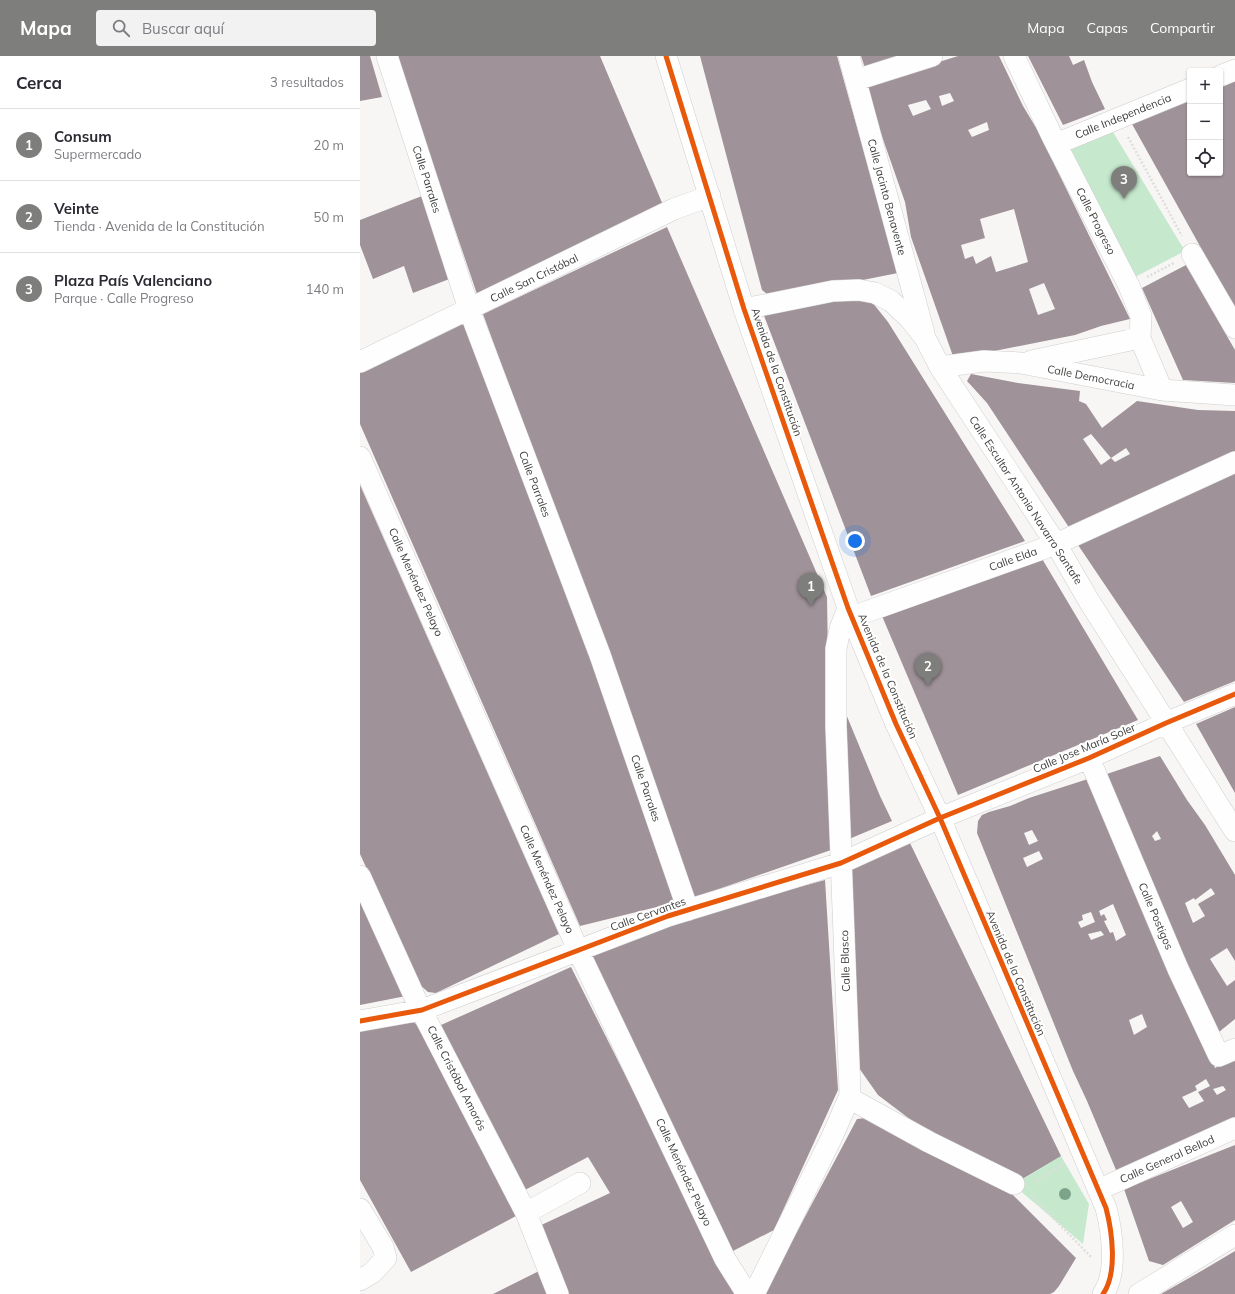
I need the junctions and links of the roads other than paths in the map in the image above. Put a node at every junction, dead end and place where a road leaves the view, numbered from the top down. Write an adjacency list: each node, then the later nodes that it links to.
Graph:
1 (387, 56): 13 (street, Calle Parrales)
2 (666, 56): 11 (street, Avenida de la Constitución)
3 (848, 56): 8 (street, Calle Jacinto Benavente)
4 (932, 56): 8 (street)
5 (1014, 56): 10 (street, Calle Progreso)
6 (1235, 70): 7 (street)
7 (1223, 75)
8 (856, 80): 16 (street, Calle Jacinto Benavente)
9 (1187, 89): 10 (street, Calle Independencia)
10 (1056, 144): 17 (street, Calle Progreso)
11 (710, 196): 13 (street, Calle San Cristóbal); 14 (street, Avenida de la Constitución)
12 (1192, 254): 15 (street)
13 (470, 309): 18 (street, Calle San Cristóbal); 34 (street, Calle Parrales)
14 (744, 309): 16 (street, Calle Escultor Antonio Navarro Santafe); 26 (street, Avenida de la Constitución)
15 (1235, 328)
16 (925, 338): 20 (street, Calle Escultor Antonio Navarro Santafe)
17 (1140, 338): 19 (street, Calle Democracia); 21 (street, Calle Progreso)
18 (360, 362)
19 (1020, 363): 20 (street, Calle Democracia); 21 (street, Calle Democracia)
20 (940, 367): 25 (street, Calle Escultor Antonio Navarro Santafe)
21 (1162, 390): 22 (street, Calle Democracia)
22 (1235, 395)
23 (360, 457): 35 (street, Calle Menéndez Pelayo)
24 (1235, 462): 25 (street, Calle Elda)
25 (1056, 544): 26 (street, Calle Elda); 28 (street, Calle Escultor Antonio Navarro Santafe)
26 (850, 613): 30 (street, Avenida de la Constitución); 32 (street, Calle Blasco)
27 (1235, 694): 28 (street, Calle Jose María Soler)
28 (1166, 723): 29 (street, Calle Jose María Soler); 31 (street, Calle Escultor Antonio Navarro Santafe)
29 (1089, 758): 30 (street, Calle Jose María Soler); 38 (street, Calle Postigos)
30 (940, 818): 32 (street, Calle Cervantes); 43 (street, Avenida de la Constitución)
31 (1235, 831)
32 (841, 863): 34 (street, Calle Cervantes); 39 (street, Calle Blasco)
33 (360, 876): 36 (street, Calle Cristóbal Amorós)
34 (688, 910): 35 (street, Calle Cervantes)
35 (578, 950): 36 (street, Calle Cervantes); 50 (street, Calle Menéndez Pelayo)
36 (422, 1010): 37 (street, Calle Cervantes); 45 (street, Calle Cristóbal Amorós)
37 (360, 1021)
38 (1235, 1048)
39 (849, 1098): 42 (street); 51 (street, Calle Blasco)
40 (1235, 1128): 43 (street, Calle General Bellod)
41 (580, 1183): 45 (street)
42 (1019, 1187)
43 (1098, 1190): 48 (street, Avenida de la Constitución)
44 (360, 1209): 47 (street)
45 (526, 1213): 49 (street, Calle Cristóbal Amorós)
46 (1235, 1235): 52 (street)
47 (360, 1280)
48 (1108, 1289)
49 (558, 1294)
50 (747, 1294)
51 (754, 1294)
52 (1139, 1294)

